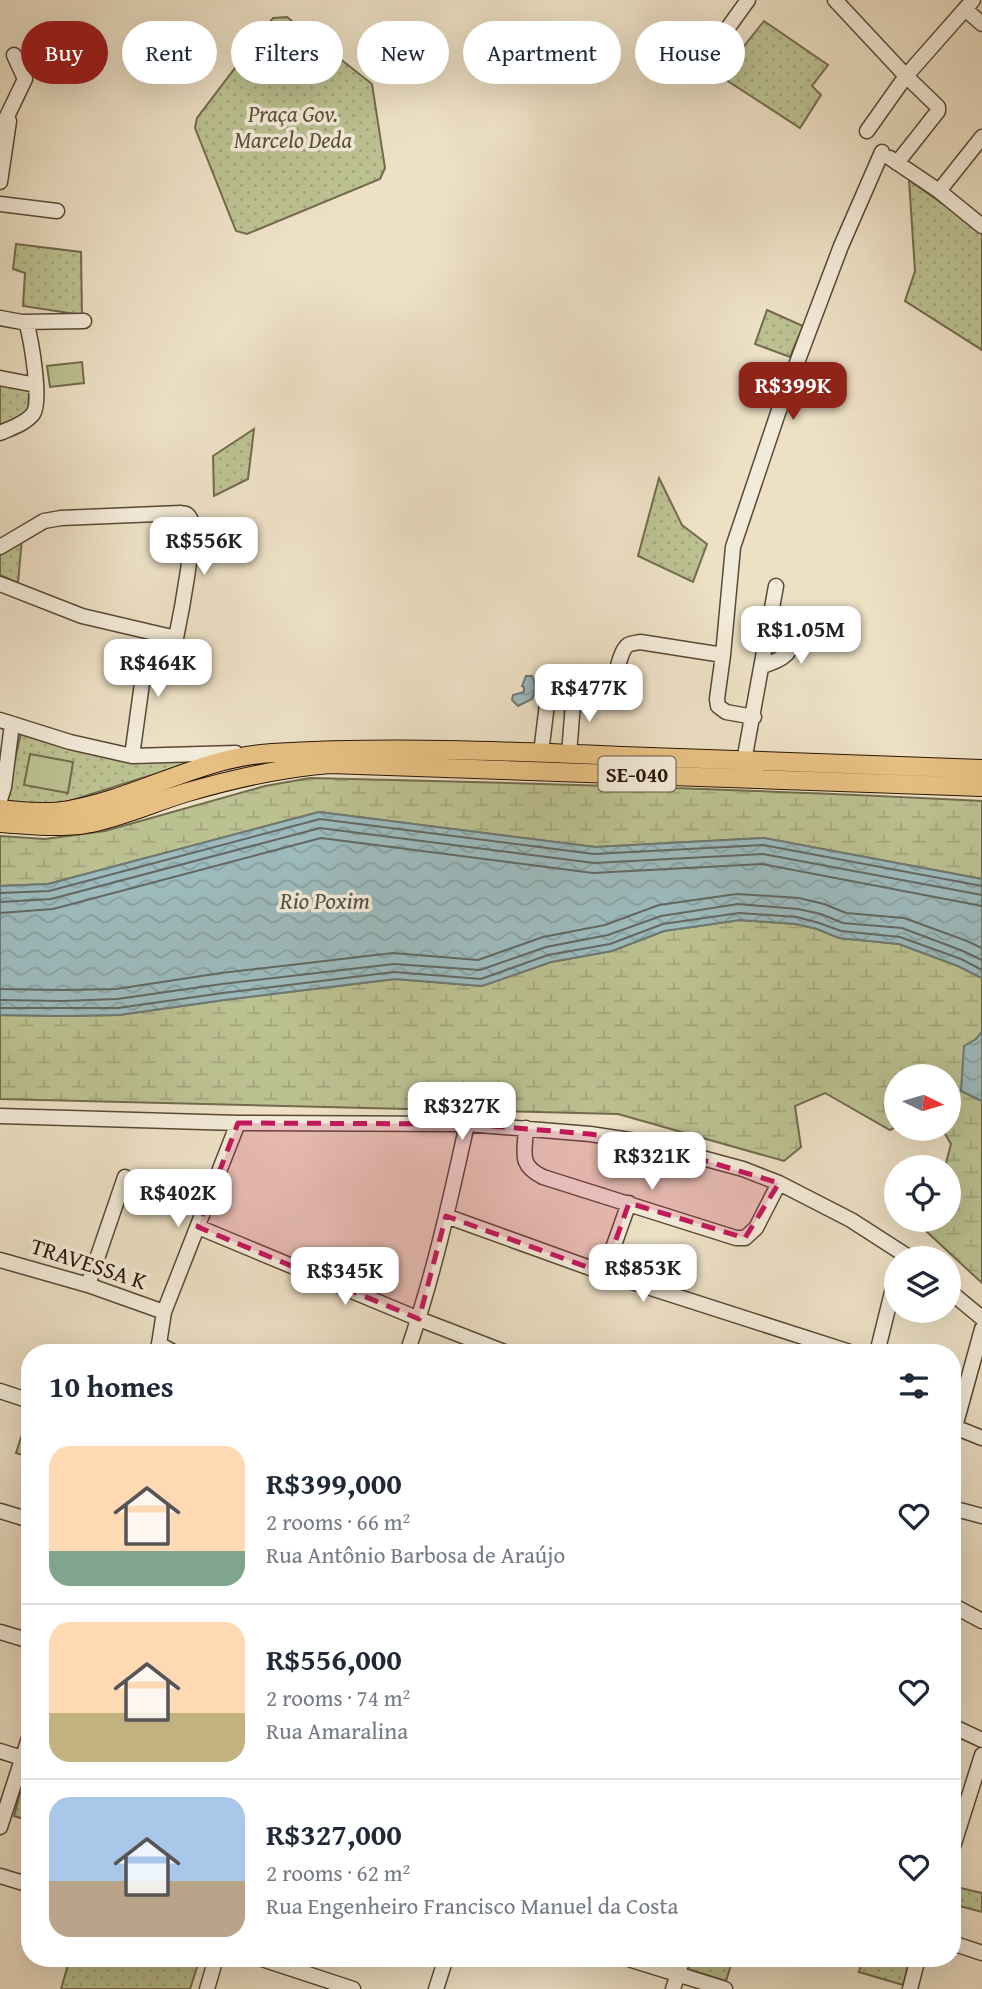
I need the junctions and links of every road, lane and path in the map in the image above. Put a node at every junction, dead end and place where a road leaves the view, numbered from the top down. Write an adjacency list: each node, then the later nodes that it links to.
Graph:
1 (748, 0): 6 (street)
2 (835, 0): 5 (street)
3 (856, 0): 5 (street)
4 (969, 5): 7 (street); 9 (street)
5 (846, 12): 9 (street)
6 (733, 21)
7 (982, 24)
8 (14, 55): 10 (street)
9 (906, 76): 12 (street); 14 (street)
10 (10, 113): 11 (street); 15 (street)
11 (0, 131)
12 (867, 131)
13 (982, 136): 16 (street)
14 (897, 163): 16 (street); 33 (street)
15 (0, 182)
16 (939, 191): 19 (street)
17 (0, 204): 18 (street)
18 (57, 211)
19 (982, 226)
20 (0, 318): 22 (street)
21 (84, 321): 22 (street)
22 (26, 322): 24 (street)
23 (0, 378): 24 (street)
24 (36, 386): 25 (street)
25 (0, 433)
26 (0, 547): 31 (street)
27 (0, 584): 30 (street)
28 (776, 586): 34 (street)
29 (798, 627): 34 (street)
30 (145, 632): 31 (street); 32 (street)
31 (176, 638): 32 (street)
32 (146, 654): 41 (street)
33 (723, 655): 35 (street); 36 (street)
34 (762, 666): 36 (street)
35 (613, 686)
36 (754, 716): 42 (street)
37 (6, 722): 41 (street); 45 (street)
38 (541, 753): 39 (main road, SE-040); 40 (main road, SE-040); 40 (street)
39 (255, 754): 41 (street); 46 (main road, SE-040)
40 (569, 754): 42 (main road, SE-040)
41 (132, 756)
42 (744, 761): 43 (main road, SE-040)
43 (982, 769)
44 (982, 787): 47 (main road, SE-040)
45 (0, 800)
46 (0, 809)
47 (0, 824)
48 (0, 1116): 49 (street)
49 (238, 1123): 50 (street); 56 (street)
50 (467, 1124): 51 (street); 55 (street)
51 (526, 1128): 53 (street); 54 (street)
52 (125, 1177): 60 (street)
53 (779, 1182): 54 (street); 57 (street)
54 (629, 1203): 59 (street)
55 (446, 1216): 59 (street); 64 (street)
56 (198, 1227): 62 (street); 64 (street)
57 (889, 1246)
58 (0, 1260): 60 (street, TRAVESSA K)
59 (604, 1273): 70 (street)
60 (88, 1284): 62 (street, TRAVESSA K)
61 (961, 1301): 63 (street)
62 (164, 1311): 67 (street)
63 (982, 1318)
64 (419, 1319): 68 (street); 69 (street)
65 (884, 1323): 71 (street)
66 (982, 1329): 74 (street)
67 (159, 1344)
68 (410, 1344)
69 (483, 1344)
70 (825, 1344)
71 (879, 1344)
72 (0, 1391): 73 (street)
73 (21, 1398)
74 (961, 1402)
75 (961, 1430): 76 (street)
76 (982, 1438)
77 (961, 1510): 79 (street)
78 (0, 1511): 80 (street)
79 (982, 1516)
80 (21, 1517)
81 (961, 1610): 82 (street)
82 (982, 1621)
83 (0, 1632): 84 (street)
84 (21, 1639)
85 (961, 1730): 86 (street)
86 (982, 1740)
87 (0, 1751): 89 (street)
88 (982, 1755): 91 (street)
89 (21, 1757)
90 (21, 1772): 92 (street)
91 (961, 1822)
92 (0, 1827)
93 (0, 1876): 94 (street)
94 (21, 1882)
95 (961, 1946): 96 (street)
96 (982, 1952)
97 (213, 1967): 104 (street)
98 (286, 1967): 105 (street)
99 (443, 1967): 106 (street)
100 (653, 1967): 103 (street)
101 (680, 1967): 103 (street)
102 (916, 1967): 109 (street)
103 (677, 1975): 107 (street); 108 (street)
104 (207, 1989)
105 (353, 1989)
106 (436, 1989)
107 (673, 1989)
108 (724, 1989)
109 (910, 1989)

